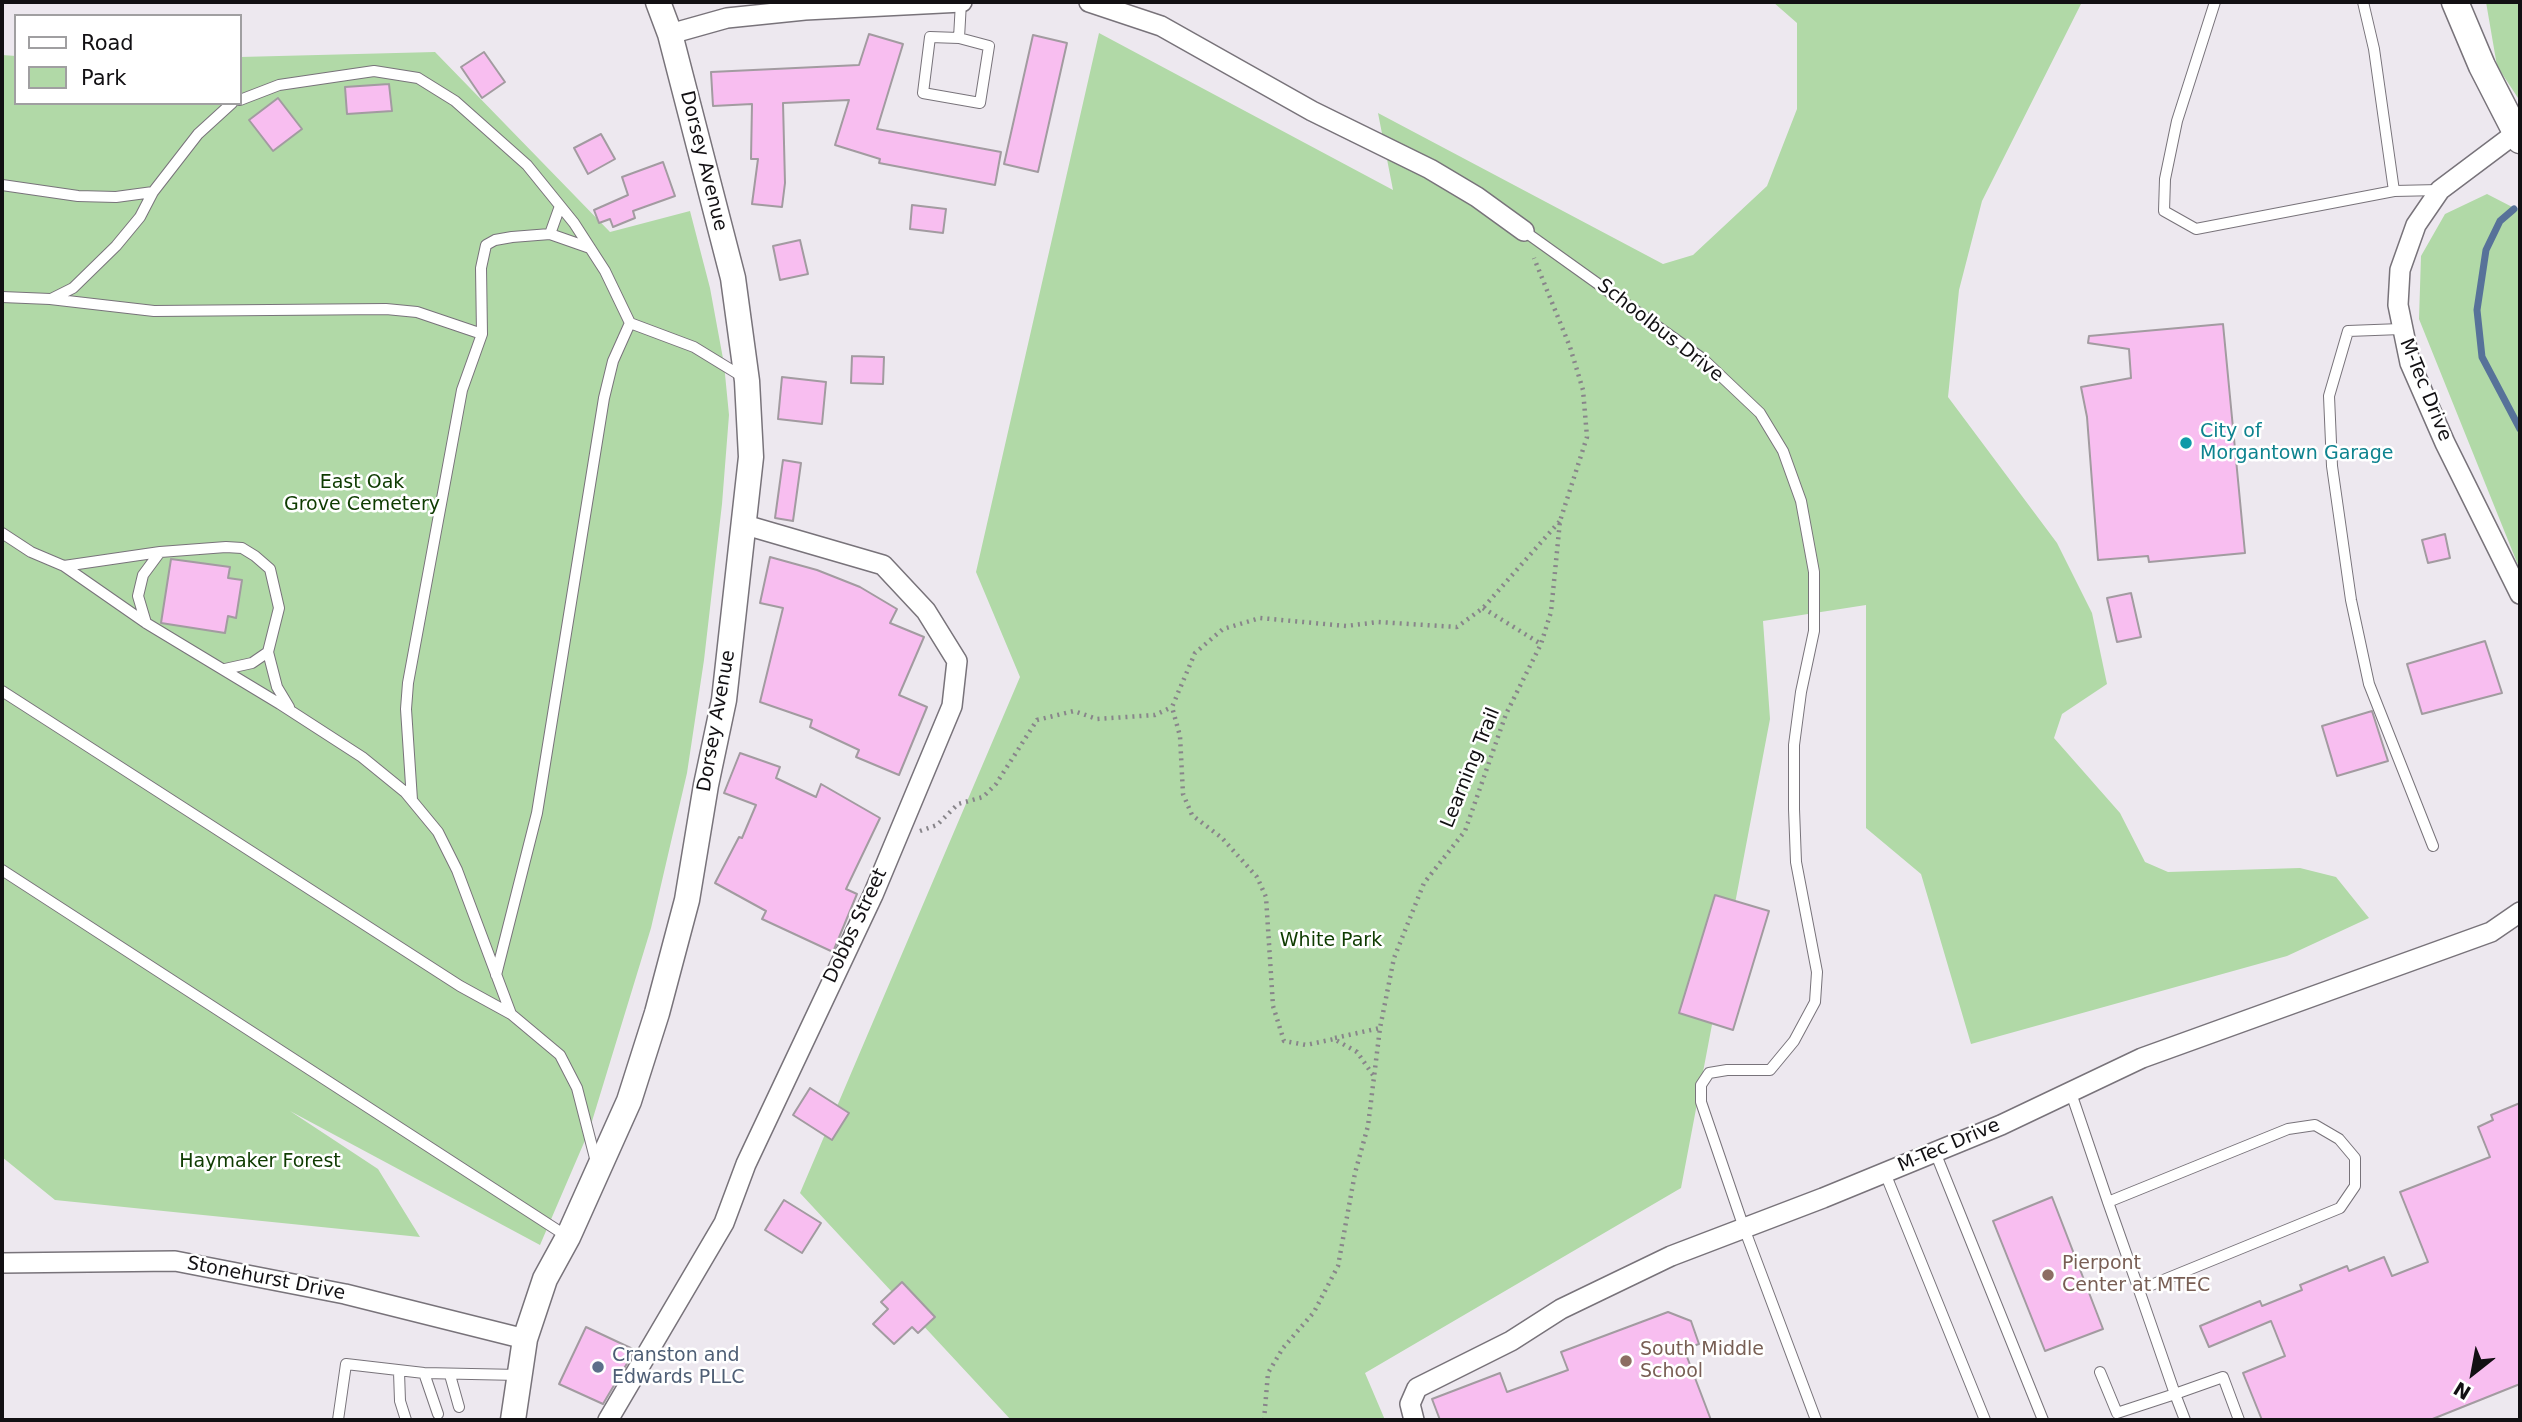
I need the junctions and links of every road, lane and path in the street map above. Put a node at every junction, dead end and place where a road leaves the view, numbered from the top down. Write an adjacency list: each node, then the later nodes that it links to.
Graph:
1 (658, 2): 7 (street, Dorsey Avenue)
2 (962, 2): 7 (street); 8 (lane)
3 (1089, 2): 17 (street, Schoolbus Drive)
4 (2216, 2): 14 (lane)
5 (2363, 2): 14 (lane)
6 (2455, 2): 11 (main road)
7 (670, 34): 25 (street, Dorsey Avenue)
8 (959, 38): 8 (lane)
9 (242, 99): 16 (lane)
10 (230, 105): 15 (lane)
11 (2518, 136): 13 (street, M-Tec Drive)
12 (2, 185): 15 (lane)
13 (2440, 190): 14 (lane); 23 (street, M-Tec Drive)
14 (2394, 191)
15 (153, 192): 21 (lane)
16 (560, 206): 18 (lane); 19 (lane)
17 (1524, 231): 26 (path, Learning Trail); 55 (lane, Schoolbus Drive)
18 (550, 234): 19 (lane); 24 (lane)
19 (590, 248): 22 (lane)
20 (2, 297): 21 (lane)
21 (50, 299): 24 (lane)
22 (630, 323): 25 (lane); 45 (lane)
23 (2401, 329): 31 (street, M-Tec Drive); 42 (lane)
24 (482, 334): 40 (lane)
25 (747, 380): 27 (street, Dorsey Avenue)
26 (1560, 521): 32 (path); 34 (path, Learning Trail)
27 (742, 524): 41 (street, Dobbs Street); 52 (street, Dorsey Avenue)
28 (2, 533): 30 (lane)
29 (160, 552): 30 (lane); 33 (lane); 35 (lane)
30 (64, 566): 33 (lane)
31 (2520, 594)
32 (1483, 608): 34 (path); 38 (path)
33 (146, 623): 36 (lane)
34 (1541, 643): 47 (path, Learning Trail)
35 (268, 652): 36 (lane); 39 (lane)
36 (223, 669): 39 (lane)
37 (2, 691): 46 (lane)
38 (1172, 708): 41 (path); 48 (path)
39 (295, 714): 40 (lane)
40 (412, 800): 45 (lane)
41 (895, 840): 72 (street, Dobbs Street)
42 (2433, 846)
43 (2, 870): 56 (lane)
44 (2520, 912): 50 (street, M-Tec Drive)
45 (496, 975): 46 (lane)
46 (511, 1014): 52 (lane)
47 (1380, 1028): 48 (path); 49 (path, Learning Trail)
48 (1334, 1039): 49 (path)
49 (1374, 1076): 73 (path, Learning Trail)
50 (2070, 1090): 51 (street, M-Tec Drive); 54 (lane)
51 (1935, 1152): 53 (street, M-Tec Drive); 77 (lane)
52 (597, 1168): 56 (street, Dorsey Avenue)
53 (1885, 1173): 55 (street, M-Tec Drive); 76 (lane)
54 (2108, 1202): 58 (lane); 58 (lane)
55 (1744, 1228): 74 (street, M-Tec Drive); 75 (lane)
56 (568, 1237): 59 (street, Dorsey Avenue)
57 (2, 1263): 59 (street, Stonehurst Drive)
58 (2139, 1290): 65 (lane)
59 (525, 1339): 64 (street, Dorsey Avenue)
60 (399, 1372): 62 (lane); 69 (lane); 70 (lane)
61 (2100, 1372): 67 (lane)
62 (424, 1373): 63 (lane); 68 (lane)
63 (450, 1375): 64 (lane); 66 (lane)
64 (520, 1375): 71 (street, Dorsey Avenue)
65 (2175, 1394): 67 (lane); 79 (lane); 80 (lane)
66 (459, 1407)
67 (2131, 1408): 78 (lane)
68 (438, 1414)
69 (338, 1420)
70 (406, 1420)
71 (513, 1420)
72 (608, 1420)
73 (1264, 1420)
74 (1414, 1420)
75 (1816, 1420)
76 (1985, 1420)
77 (2043, 1420)
78 (2135, 1420)
79 (2185, 1420)
80 (2239, 1420)

